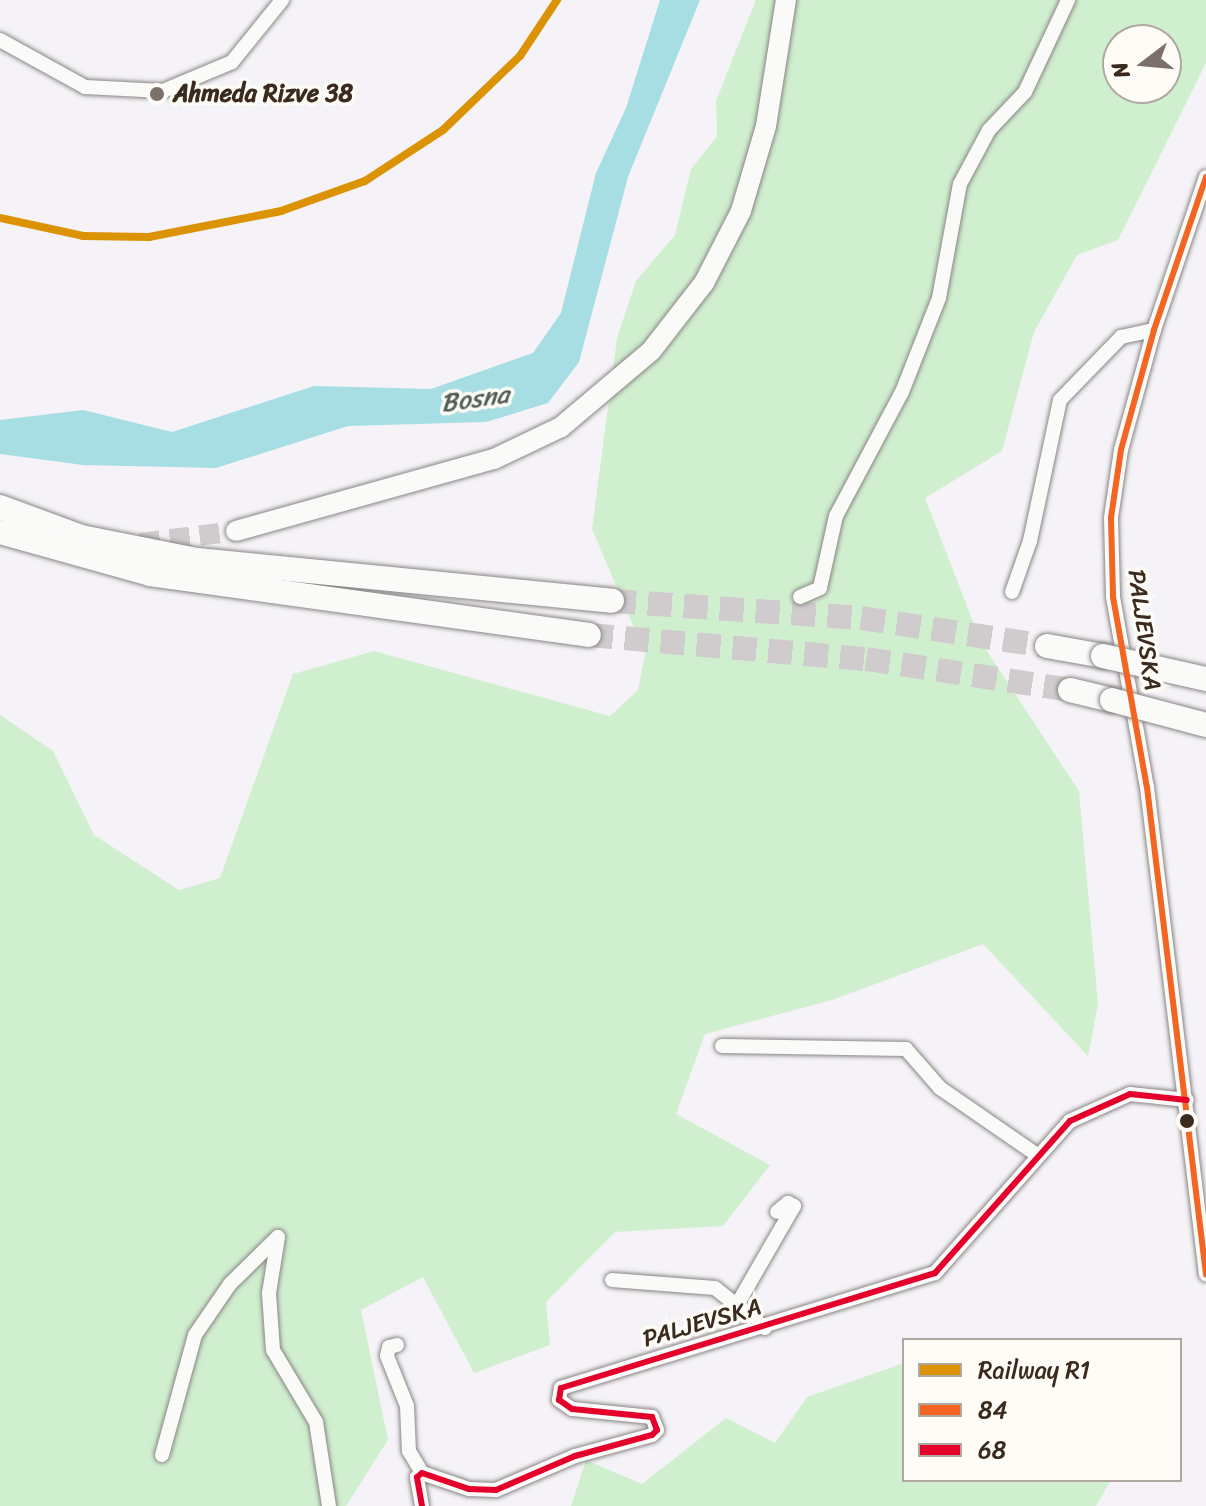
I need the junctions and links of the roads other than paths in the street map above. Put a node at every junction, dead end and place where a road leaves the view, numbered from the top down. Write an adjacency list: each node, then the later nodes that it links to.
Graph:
1 (282, 0): 4 (street)
2 (786, 0): 8 (main road)
3 (1068, 0): 11 (street)
4 (0, 40)
5 (1206, 177): 6 (street, PALJEVSKA)
6 (1154, 330): 10 (street); 19 (street, PALJEVSKA)
7 (0, 507): 12 (highway)
8 (236, 531)
9 (0, 532): 13 (highway)
10 (1012, 592)
11 (800, 597)
12 (612, 601)
13 (589, 635)
14 (1047, 646): 15 (highway, bridge)
15 (1206, 679)
16 (1070, 690): 17 (highway, bridge)
17 (1206, 725)
18 (722, 1046): 20 (street)
19 (1187, 1100): 20 (street, PALJEVSKA); 22 (street, PALJEVSKA)
20 (1037, 1155): 25 (street, PALJEVSKA)
21 (777, 1212): 24 (street)
22 (1206, 1274)
23 (612, 1280): 24 (street)
24 (738, 1303): 25 (street)
25 (765, 1328): 28 (street, PALJEVSKA)
26 (397, 1345): 28 (street)
27 (162, 1455): 29 (street)
28 (422, 1473): 30 (street)
29 (329, 1506)
30 (422, 1506)

